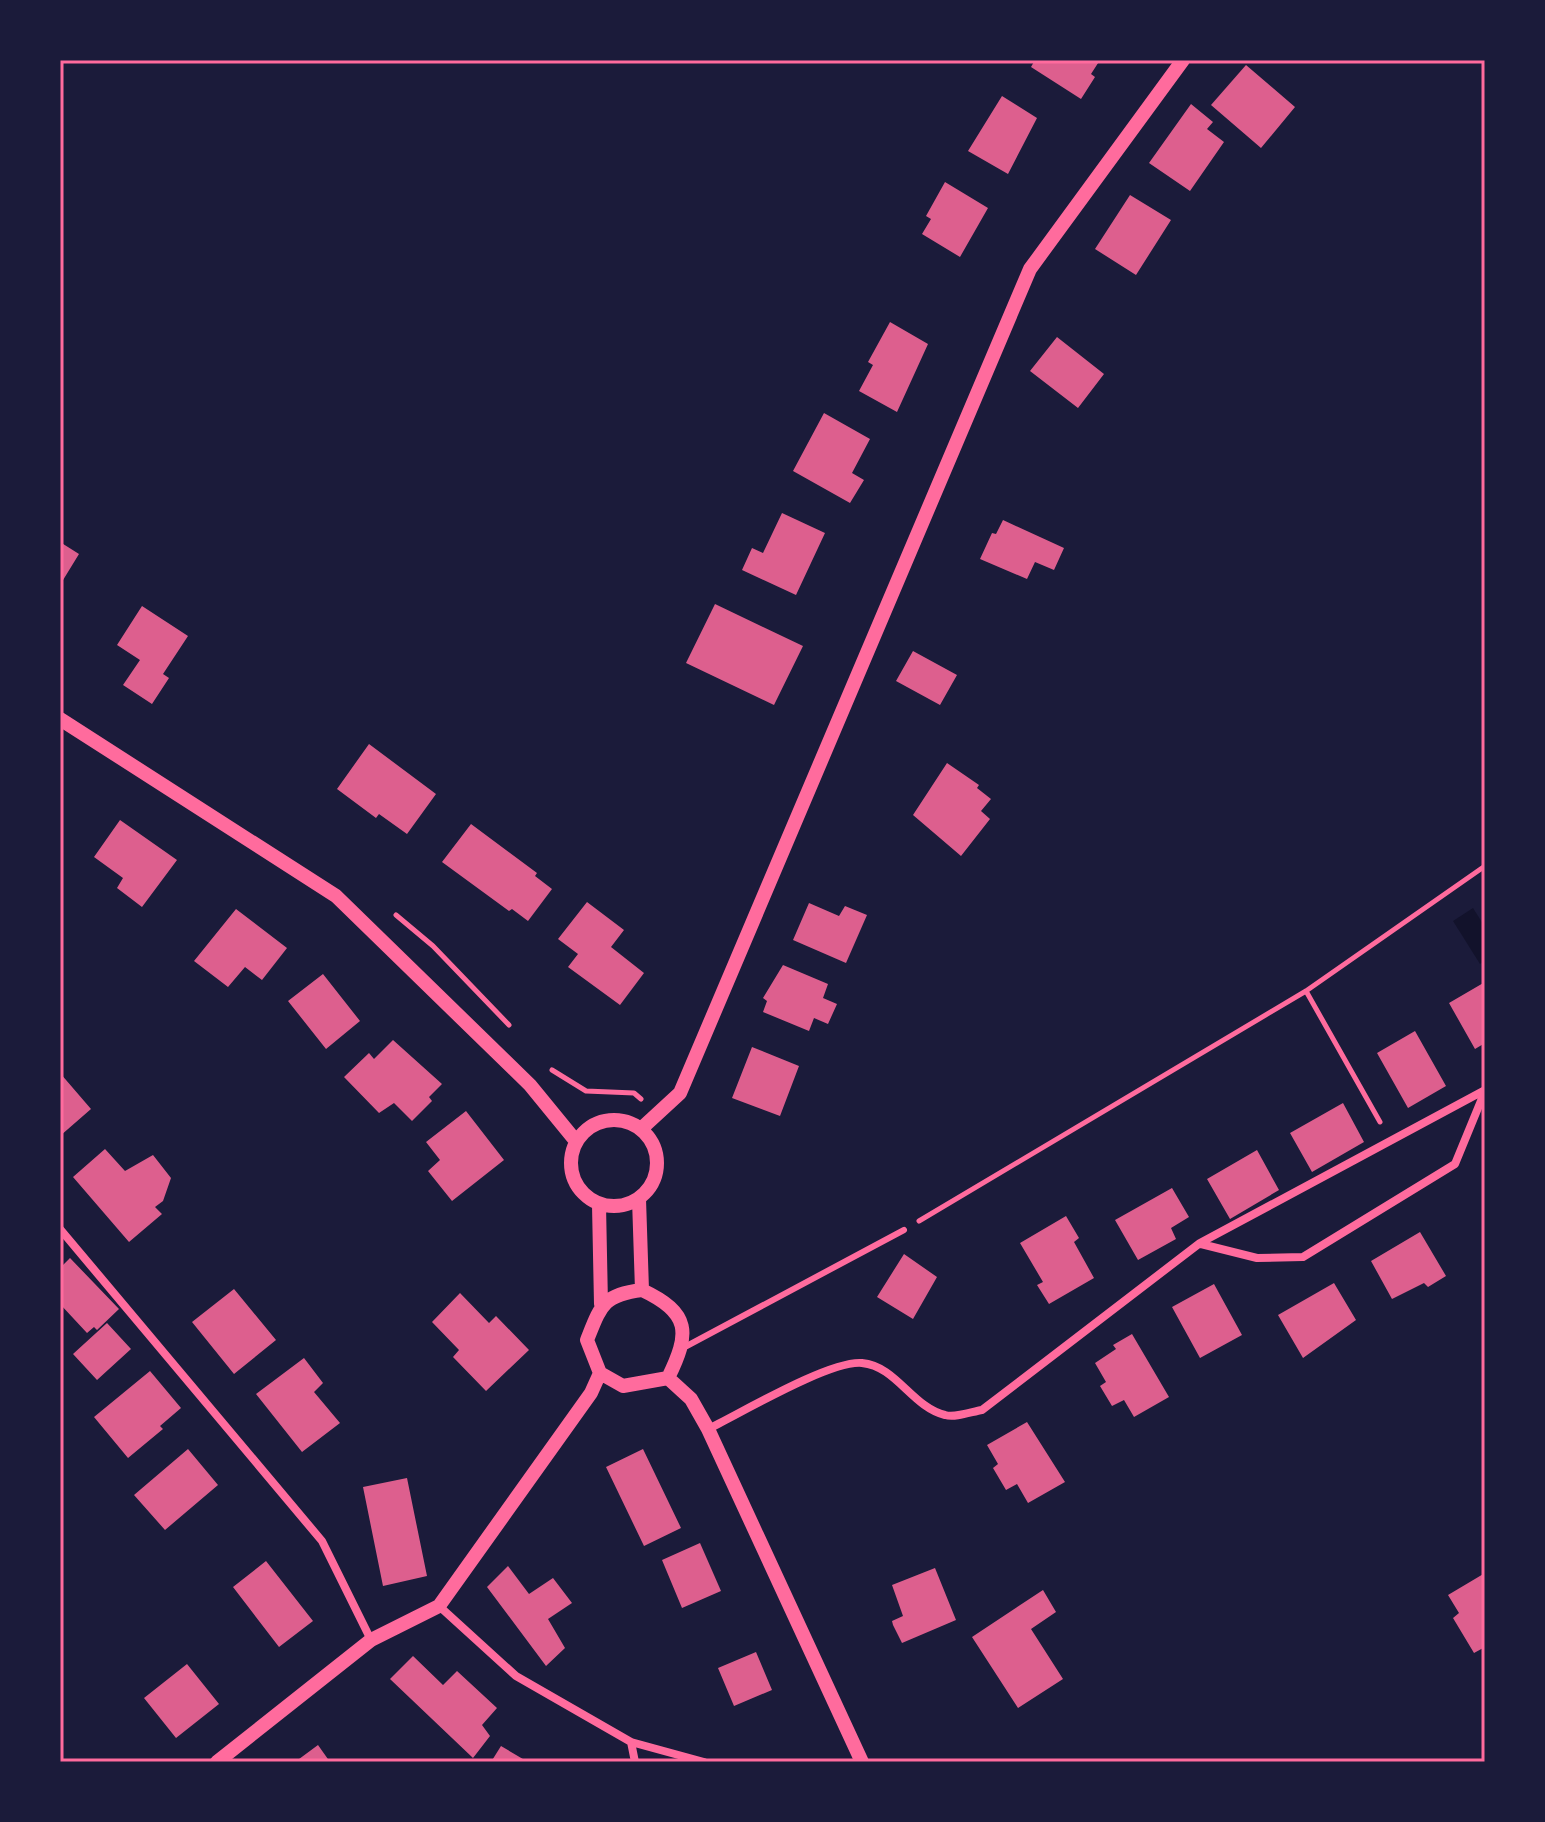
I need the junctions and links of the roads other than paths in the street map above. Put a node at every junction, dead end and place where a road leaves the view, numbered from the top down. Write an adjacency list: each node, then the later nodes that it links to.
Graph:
1 (1183, 60): 4 (street)
2 (60, 719): 5 (street)
3 (1485, 1090): 10 (street); 10 (street)
4 (642, 1128): 5 (street); 6 (street)
5 (575, 1140): 7 (street)
6 (639, 1199): 7 (street); 11 (street)
7 (599, 1205): 12 (street)
8 (60, 1229): 18 (street)
9 (904, 1230): 13 (lane)
10 (1200, 1243): 16 (street)
11 (642, 1290): 12 (street); 13 (street)
12 (601, 1304): 14 (street)
13 (683, 1348): 15 (street)
14 (600, 1373): 15 (street); 17 (street)
15 (668, 1378): 16 (street)
16 (708, 1429): 23 (street)
17 (439, 1606): 18 (street); 19 (street)
18 (371, 1640): 20 (street)
19 (631, 1742): 21 (street); 22 (street)
20 (217, 1762)
21 (635, 1762)
22 (704, 1762)
23 (862, 1762)

